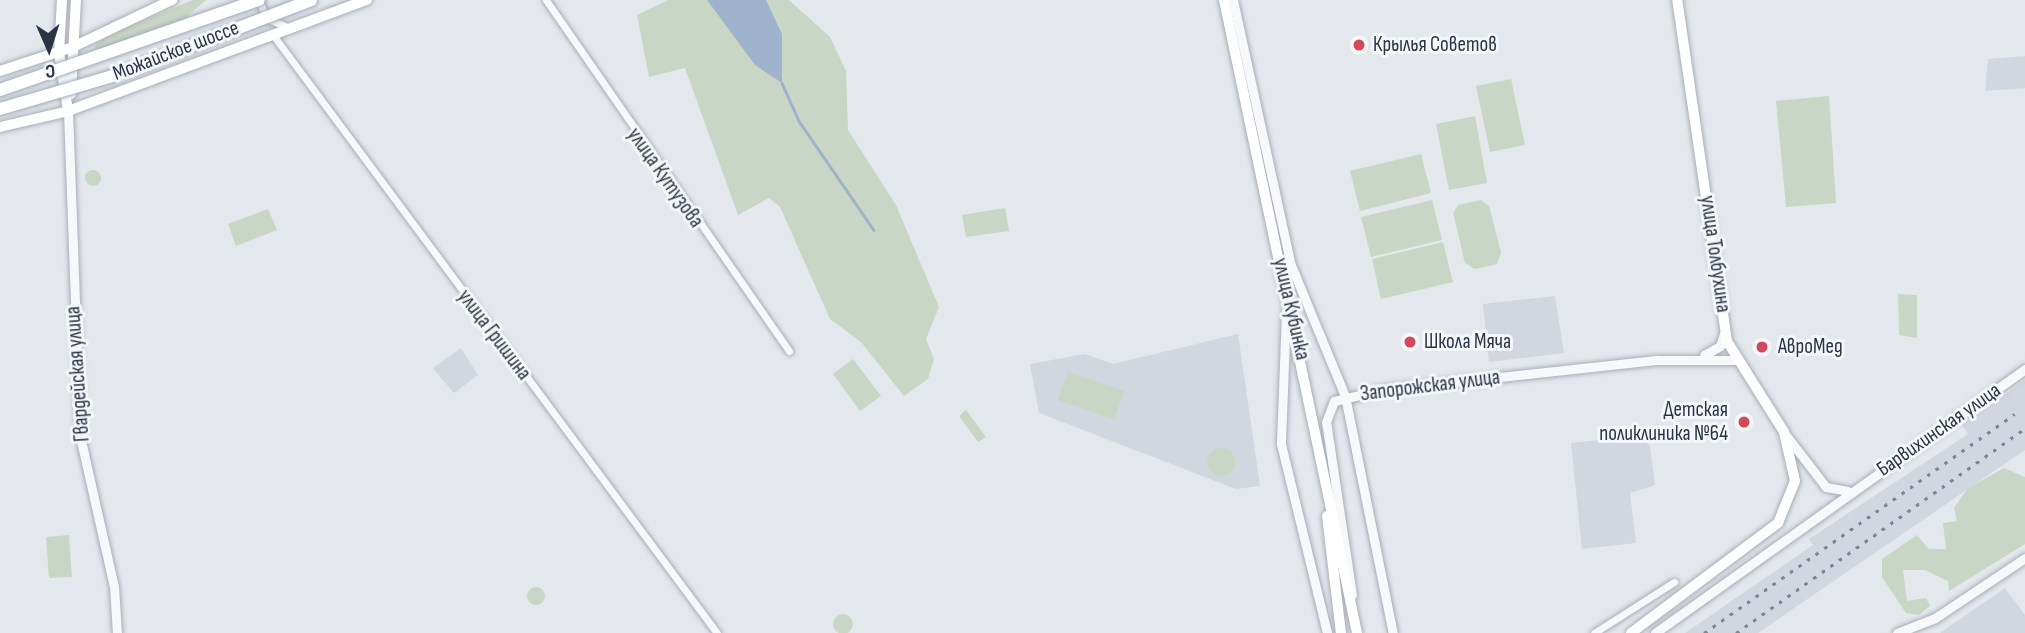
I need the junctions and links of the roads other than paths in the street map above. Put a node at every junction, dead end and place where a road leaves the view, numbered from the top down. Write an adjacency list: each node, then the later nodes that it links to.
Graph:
1 (62, 0): 14 (main road)
2 (76, 0): 13 (main road)
3 (172, 0): 13 (main road)
4 (259, 0): 11 (street); 16 (main road, Можайское шоссе, bridge)
5 (311, 0): 17 (main road, Можайское шоссе, bridge)
6 (367, 0): 11 (main road)
7 (546, 0): 22 (street, улица Кутузова)
8 (1224, 0): 20 (main road, улица Кубинка)
9 (1233, 0): 26 (street)
10 (1677, 0): 21 (main road, улица Толбухина)
11 (292, 28): 12 (main road)
12 (273, 35): 18 (main road); 37 (street, улица Гришина)
13 (73, 47): 14 (main road); 18 (main road)
14 (59, 52): 15 (main road); 18 (main road)
15 (0, 71)
16 (0, 90)
17 (0, 109)
18 (68, 111): 19 (main road); 36 (street, Гвардейская улица)
19 (0, 127)
20 (1281, 267): 28 (main road, улица Кубинка); 38 (street)
21 (1725, 331): 23 (street); 24 (main road, улица Толбухина)
22 (789, 351)
23 (1699, 357): 24 (street, Запорожская улица); 26 (street, Запорожская улица)
24 (1735, 360): 27 (main road, улица Толбухина)
25 (2025, 369): 30 (street, Барвихинская улица)
26 (1345, 396): 34 (street, Запорожская улица); 40 (street)
27 (1784, 432): 29 (street, улица Толбухина); 42 (main road)
28 (1323, 460): 34 (main road, улица Кубинка); 35 (main road)
29 (1821, 482): 30 (street); 31 (street)
30 (1854, 490): 31 (street, Барвихинская улица)
31 (1816, 515): 43 (street, Барвихинская улица)
32 (2025, 558): 44 (street)
33 (1674, 582): 41 (street)
34 (1352, 605): 39 (main road, улица Кубинка)
35 (1340, 628)
36 (117, 633)
37 (717, 633)
38 (1327, 633)
39 (1357, 633)
40 (1393, 633)
41 (1594, 633)
42 (1631, 633)
43 (1655, 633)
44 (1897, 633)

